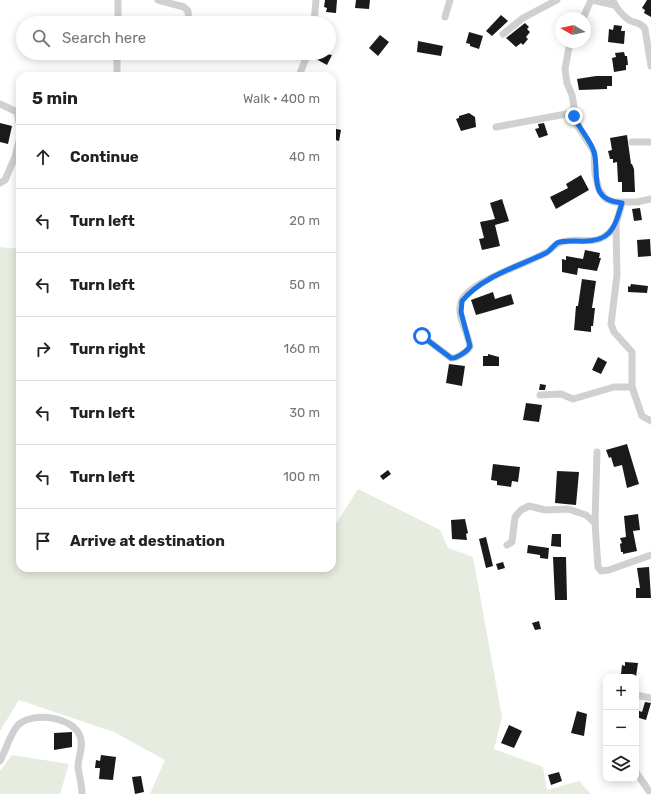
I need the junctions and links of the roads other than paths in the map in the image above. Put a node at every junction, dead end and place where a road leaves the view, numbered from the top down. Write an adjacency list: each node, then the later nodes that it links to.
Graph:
1 (118, 0): 9 (street)
2 (158, 0): 10 (street)
3 (316, 0): 11 (street)
4 (450, 0): 12 (street)
5 (557, 0): 15 (street)
6 (591, 0): 7 (street); 8 (street)
7 (613, 3): 13 (street)
8 (586, 12)
9 (118, 16)
10 (188, 16)
11 (315, 16)
12 (444, 16)
13 (642, 24): 14 (street); 19 (street)
14 (651, 27)
15 (503, 34)
16 (569, 48): 24 (street)
17 (118, 60): 20 (street)
18 (305, 60): 21 (street)
19 (651, 66)
20 (117, 72)
21 (301, 72)
22 (0, 104): 23 (street)
23 (16, 112)
24 (574, 116): 25 (street); 31 (street)
25 (496, 127)
26 (632, 142): 27 (street)
27 (651, 142)
28 (16, 153): 29 (street)
29 (0, 183)
30 (651, 199): 31 (street)
31 (622, 203): 32 (street)
32 (616, 224): 33 (street); 34 (street)
33 (422, 336)
34 (632, 387): 35 (street); 36 (street)
35 (540, 395)
36 (651, 421)
37 (596, 452): 38 (street)
38 (595, 523): 39 (street); 40 (street)
39 (507, 545)
40 (651, 555)
41 (639, 696): 42 (street)
42 (651, 698)
43 (0, 761): 45 (street)
44 (639, 776): 46 (street)
45 (82, 794)
46 (651, 794)

